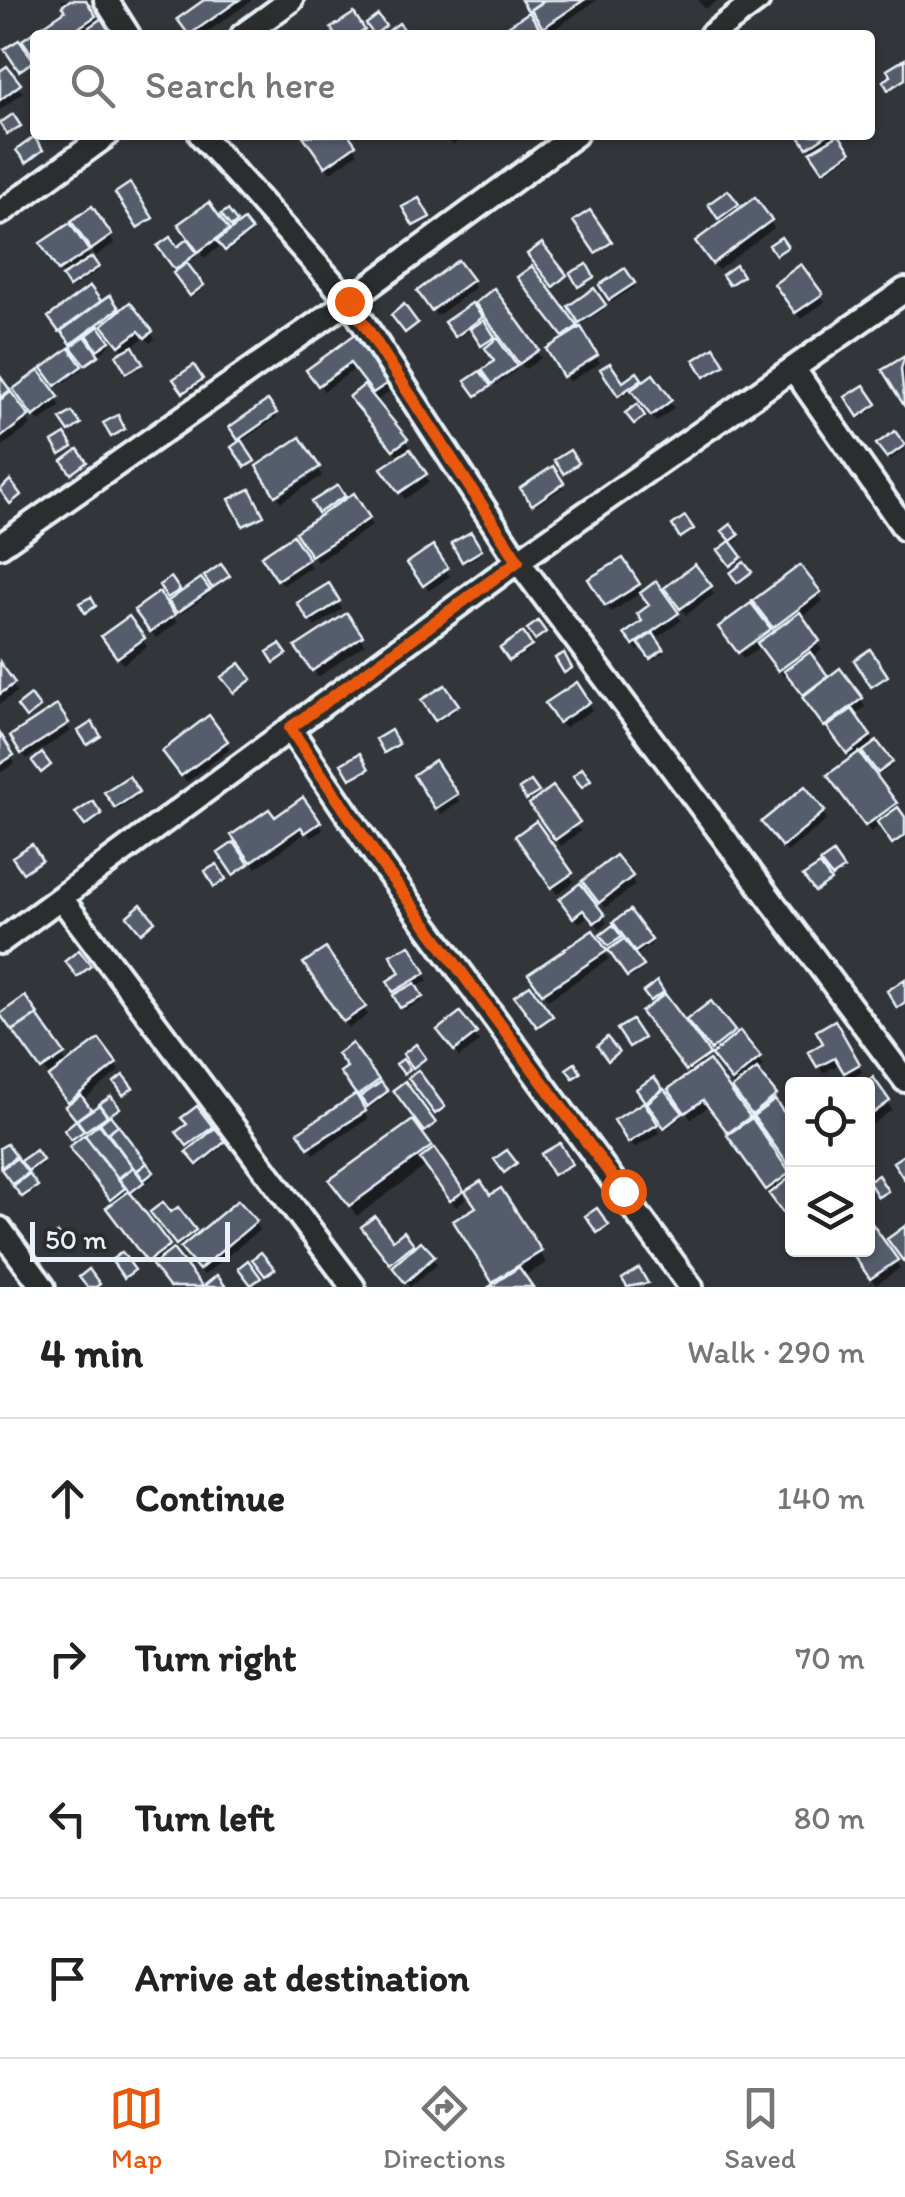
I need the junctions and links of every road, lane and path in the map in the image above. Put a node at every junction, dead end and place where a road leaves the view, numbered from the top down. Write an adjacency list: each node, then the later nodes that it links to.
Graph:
1 (106, 0): 4 (street)
2 (291, 0): 5 (street)
3 (758, 0): 6 (street)
4 (125, 30)
5 (250, 30)
6 (718, 30)
7 (100, 140): 10 (street)
8 (205, 140): 12 (street)
9 (568, 140): 12 (street)
10 (0, 213)
11 (905, 290): 13 (street)
12 (349, 301): 15 (street); 16 (street)
13 (795, 371): 14 (street); 16 (street)
14 (905, 529)
15 (0, 546)
16 (518, 561): 17 (street); 20 (street)
17 (290, 728): 18 (street); 24 (street)
18 (61, 898): 19 (street); 23 (street)
19 (0, 942)
20 (905, 1080)
21 (0, 1229): 22 (street)
22 (43, 1287)
23 (352, 1287)
24 (691, 1287)

